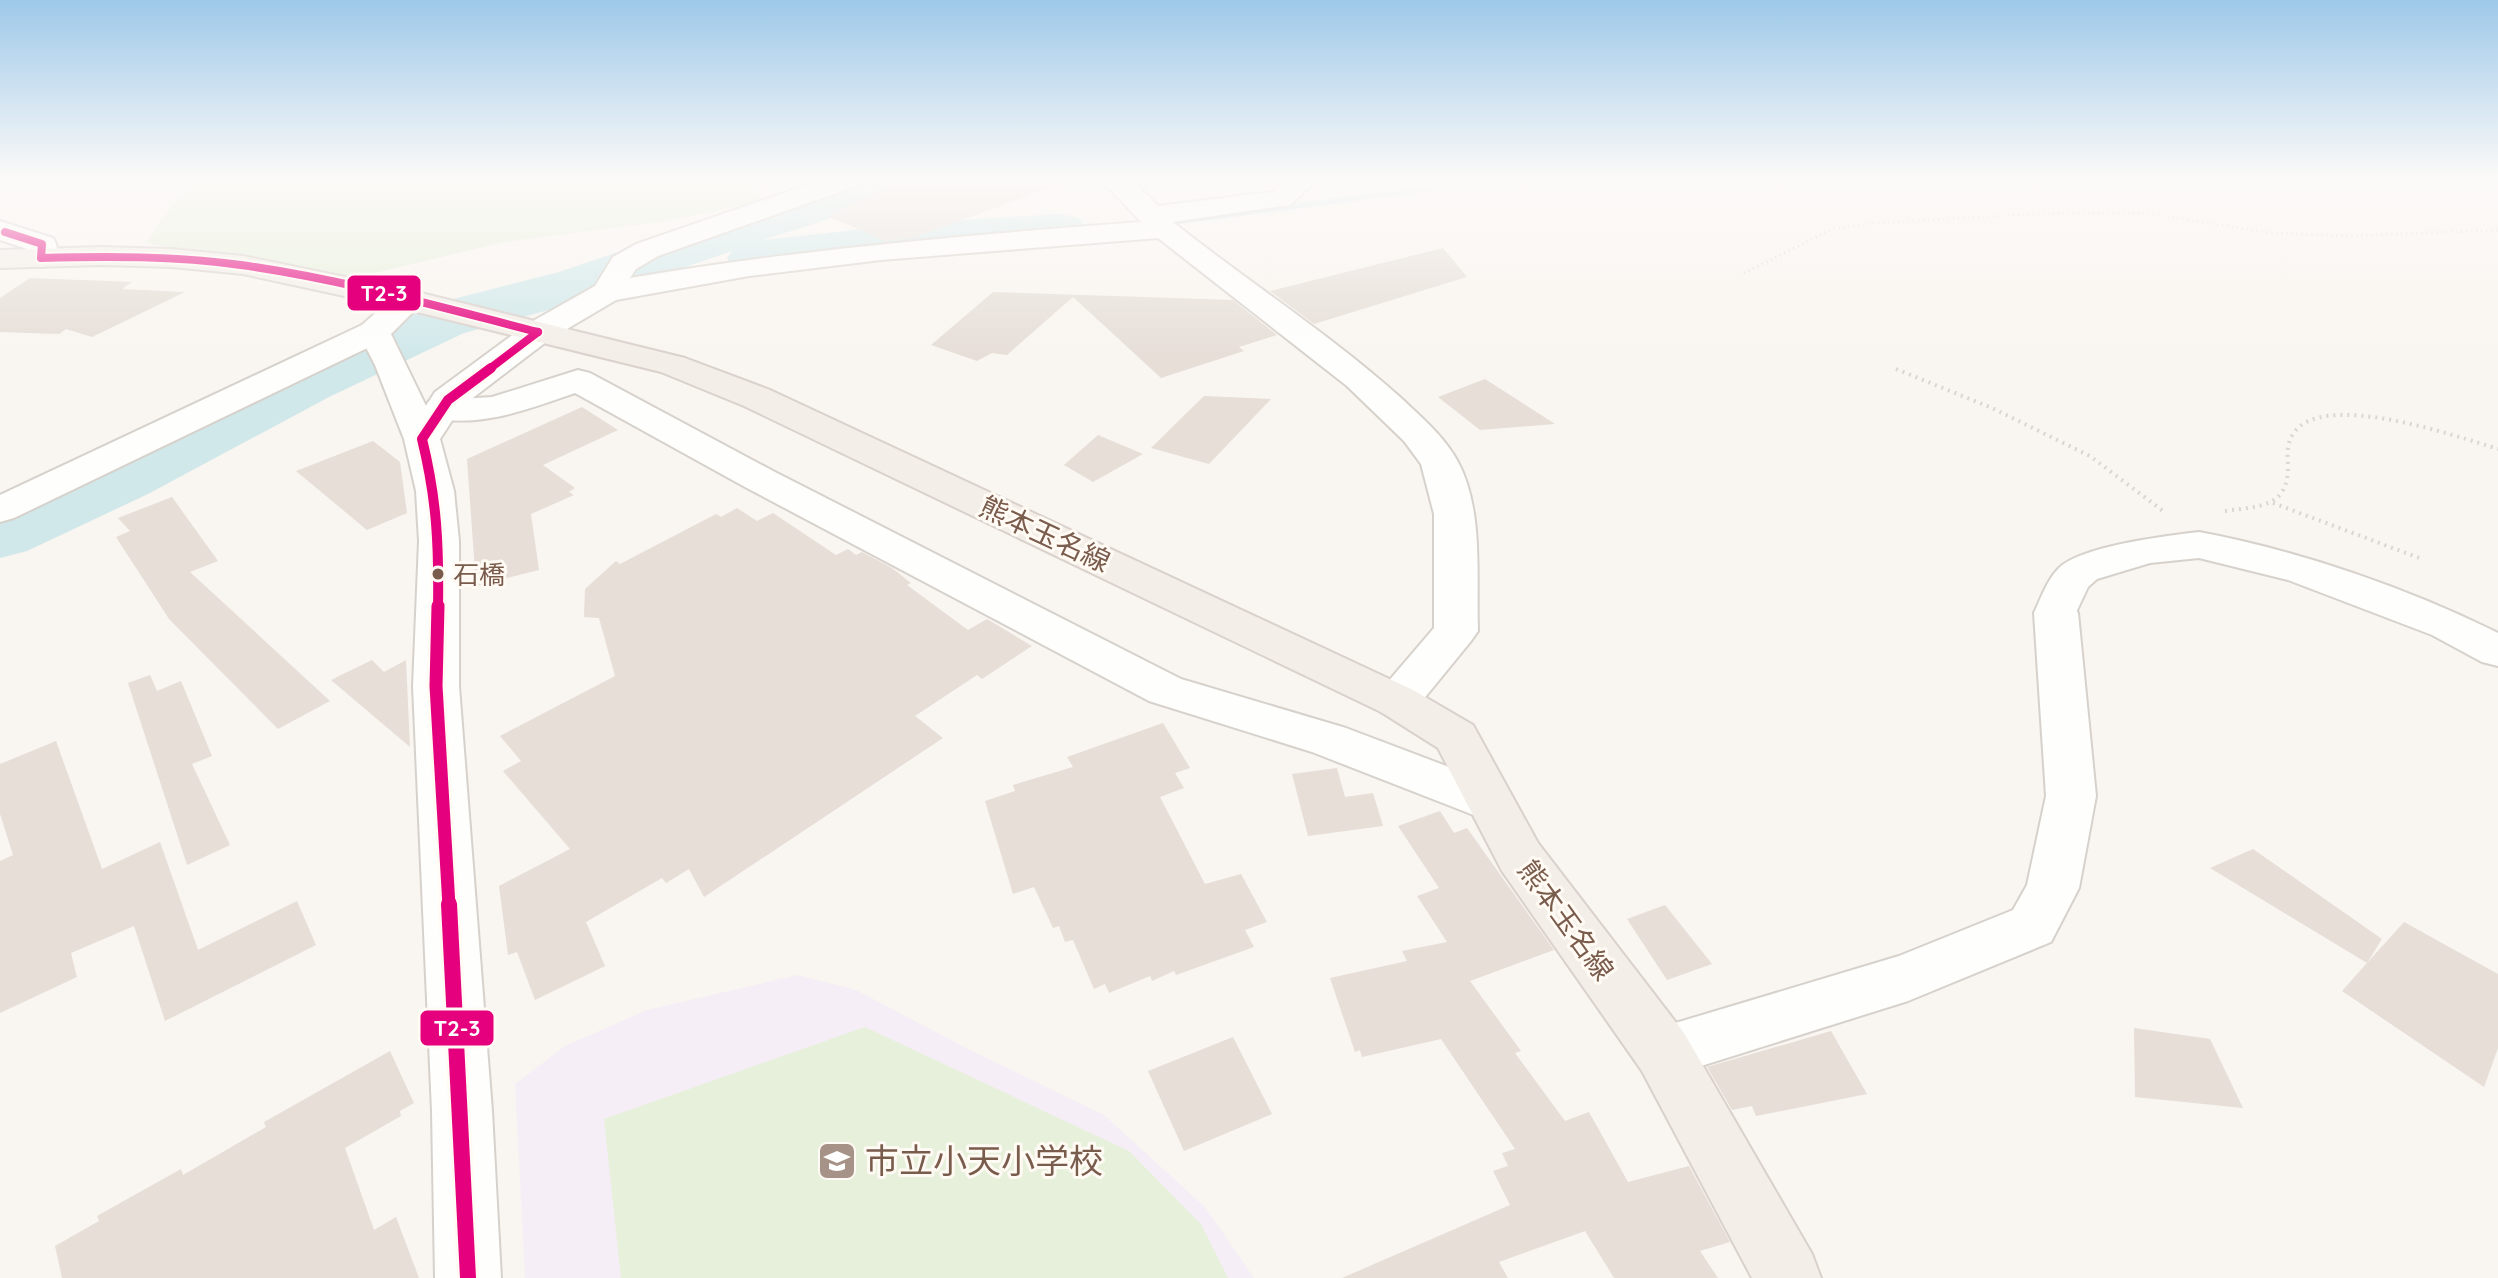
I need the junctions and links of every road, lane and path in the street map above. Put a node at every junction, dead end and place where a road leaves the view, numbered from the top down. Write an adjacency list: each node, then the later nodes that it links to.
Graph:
1 (23, 238): 6 (street)
2 (682, 238): 9 (street)
3 (1011, 238): 9 (street)
4 (1177, 238): 22 (street)
5 (1816, 238): 8 (path)
6 (41, 258): 7 (main road, 熊本玉名線); 10 (main road, 熊本玉名線)
7 (0, 259)
8 (1744, 273)
9 (614, 280): 11 (street)
10 (425, 304): 11 (main road, 熊本玉名線); 12 (street)
11 (538, 332): 14 (street); 22 (main road, 熊本玉名線)
12 (381, 346): 14 (street); 17 (street)
13 (1896, 369): 18 (path)
14 (432, 424): 23 (street); 25 (street)
15 (2498, 449): 16 (path)
16 (2273, 503): 19 (path); 20 (path)
17 (0, 510)
18 (2164, 512): 19 (path); 19 (path)
19 (2197, 523): 21 (street); 24 (street)
20 (2422, 559)
21 (2498, 651)
22 (1397, 701): 23 (main road, 熊本玉名線)
23 (1489, 802): 24 (main road, 熊本玉名線)
24 (1663, 1052): 26 (main road, 熊本玉名線)
25 (468, 1278)
26 (1788, 1278)

